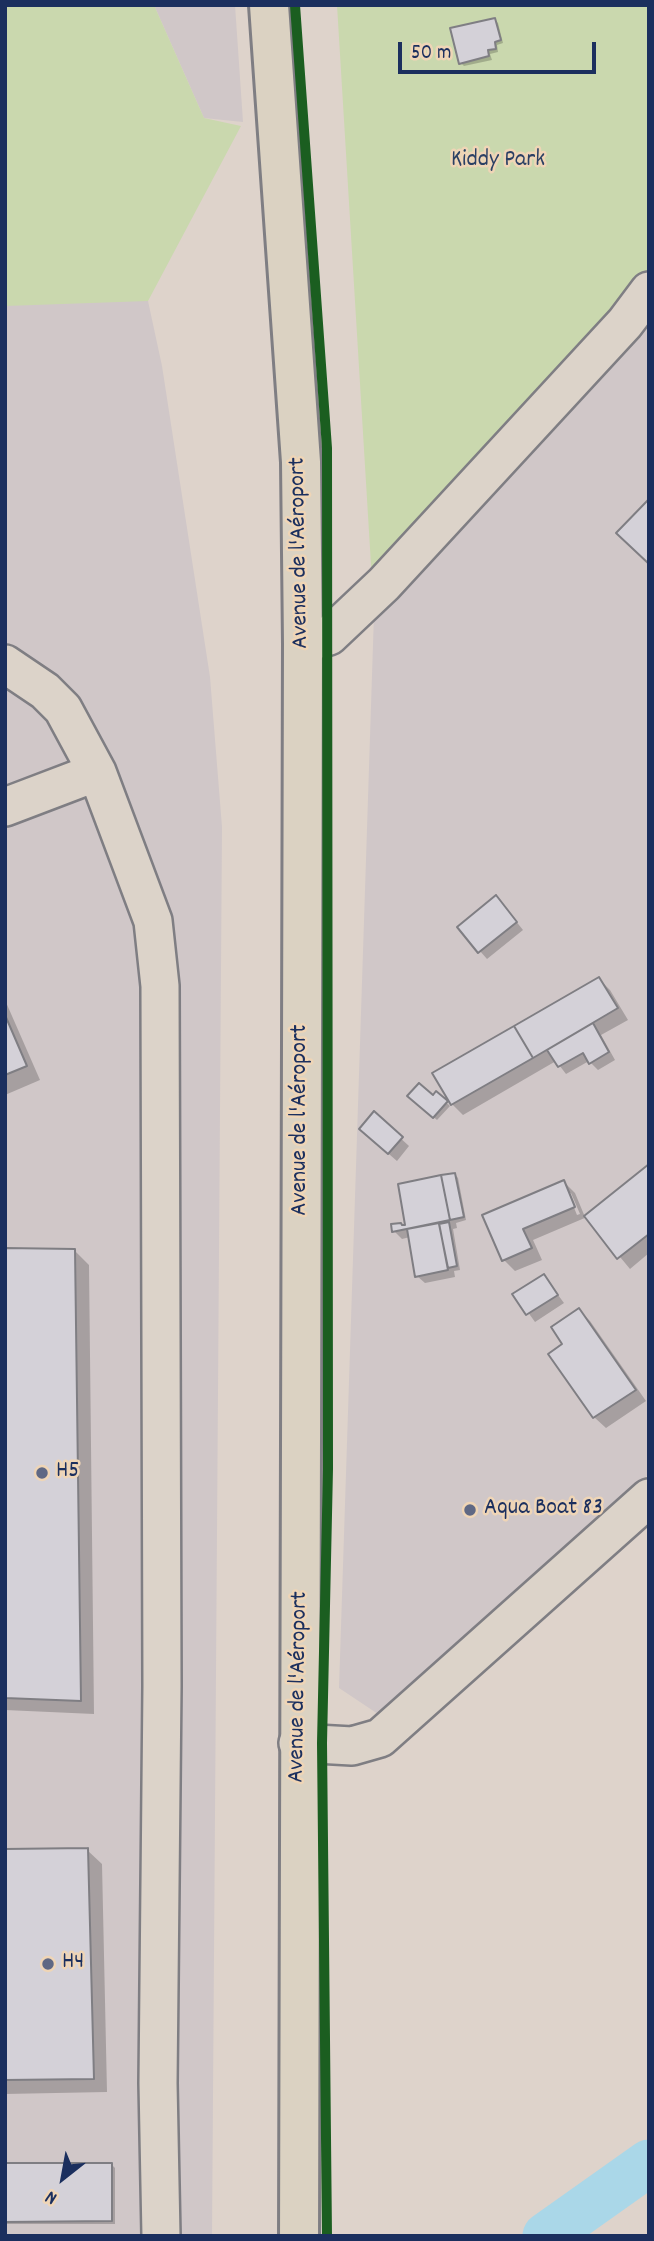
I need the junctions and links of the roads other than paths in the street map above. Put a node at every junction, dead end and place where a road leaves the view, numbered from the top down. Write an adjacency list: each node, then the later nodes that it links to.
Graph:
1 (269, 5): 3 (main road, Avenue de l'Aéroport)
2 (649, 291): 3 (street)
3 (303, 644): 8 (main road, Avenue de l'Aéroport)
4 (5, 664): 5 (street)
5 (97, 772): 6 (street); 9 (street)
6 (5, 807)
7 (649, 1498): 8 (street)
8 (299, 1743): 10 (main road, Avenue de l'Aéroport)
9 (161, 2236)
10 (299, 2236)

